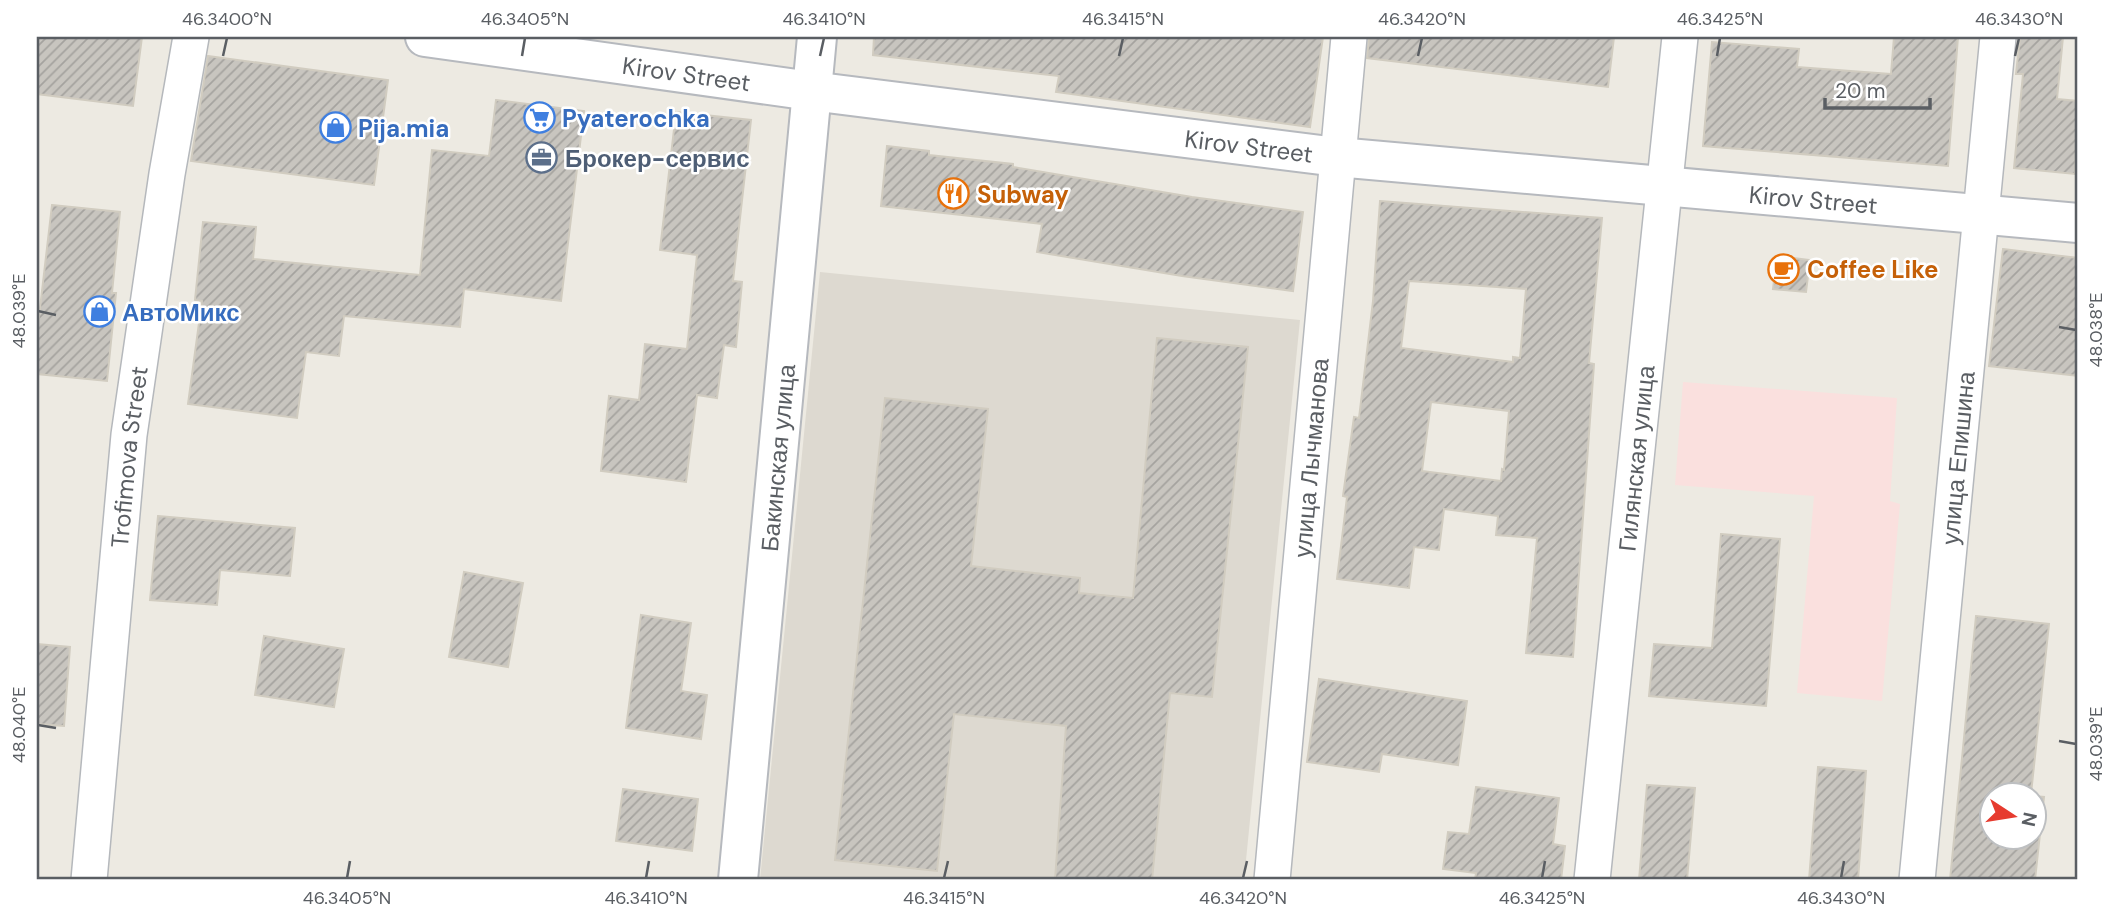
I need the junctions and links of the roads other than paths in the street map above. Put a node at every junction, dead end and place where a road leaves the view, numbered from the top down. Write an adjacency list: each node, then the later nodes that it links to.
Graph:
1 (191, 37): 12 (street, Trofimova Street)
2 (425, 37): 7 (main road, Kirov Street)
3 (817, 37): 7 (main road, Бакинская улица)
4 (1349, 37): 8 (street, улица Лычманова)
5 (1680, 37): 9 (street, Гилянская улица)
6 (1998, 37): 10 (street, улица Епишина)
7 (811, 91): 8 (main road, Kirov Street); 13 (main road, Бакинская улица)
8 (1337, 157): 9 (main road, Kirov Street); 14 (street, улица Лычманова)
9 (1665, 186): 10 (main road, Kirov Street); 15 (street, Гилянская улица)
10 (1982, 214): 11 (main road, Kirov Street); 16 (street, улица Епишина)
11 (2078, 223)
12 (89, 880)
13 (738, 880)
14 (1272, 880)
15 (1592, 880)
16 (1917, 880)

